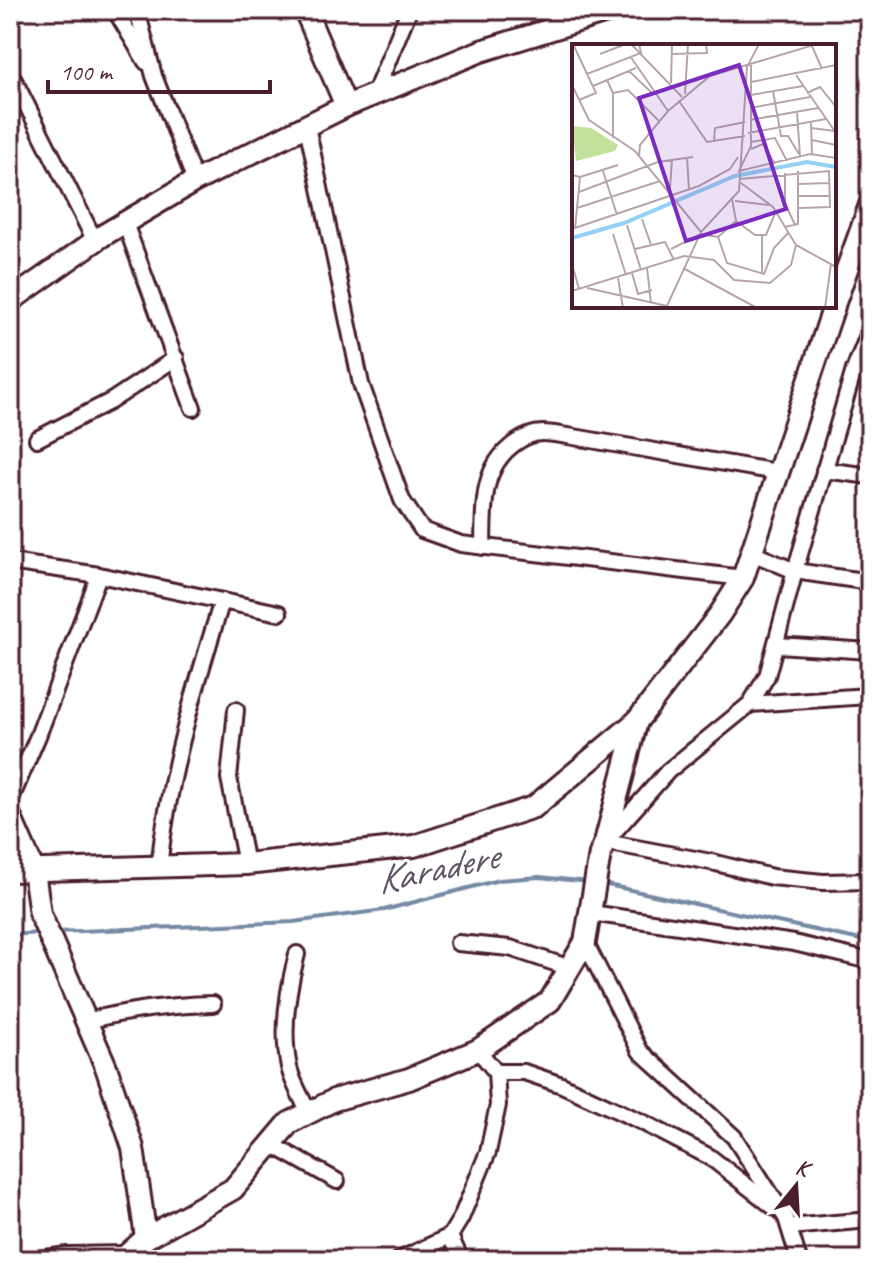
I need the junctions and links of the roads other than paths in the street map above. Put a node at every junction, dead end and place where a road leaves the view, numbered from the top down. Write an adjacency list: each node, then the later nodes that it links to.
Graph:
1 (115, 10): 7 (street)
2 (137, 10): 7 (street)
3 (305, 10): 9 (street)
4 (409, 10): 8 (street)
5 (613, 10): 8 (street)
6 (10, 72): 14 (street)
7 (154, 76): 11 (street)
8 (374, 95): 9 (street)
9 (346, 106): 10 (street)
10 (307, 126): 11 (street); 27 (street)
11 (195, 181): 13 (street)
12 (870, 205): 15 (street)
13 (125, 223): 14 (street); 19 (street)
14 (95, 241): 16 (street)
15 (836, 300)
16 (10, 301)
17 (833, 308): 25 (street)
18 (870, 330): 20 (street)
19 (176, 358): 22 (street); 23 (street)
20 (854, 370): 21 (street); 24 (street)
21 (870, 372)
22 (193, 408)
23 (37, 439)
24 (824, 470): 26 (street); 30 (street)
25 (777, 472): 27 (street); 28 (street)
26 (870, 476)
27 (483, 547): 32 (street)
28 (752, 553): 30 (street); 32 (street)
29 (10, 562): 31 (street)
30 (795, 571): 33 (street); 36 (street)
31 (99, 575): 34 (street); 42 (street)
32 (743, 578): 41 (street)
33 (870, 582)
34 (222, 601): 35 (street); 46 (street)
35 (279, 613)
36 (777, 645): 37 (street); 38 (street)
37 (870, 651)
38 (750, 704): 39 (street); 44 (street)
39 (870, 704)
40 (236, 710): 45 (street)
41 (637, 721): 44 (street); 45 (street)
42 (10, 801)
43 (10, 816): 48 (street)
44 (603, 848): 49 (street); 50 (street)
45 (246, 864): 46 (street)
46 (159, 867): 48 (street)
47 (10, 871): 48 (street)
48 (34, 871): 57 (street)
49 (870, 881)
50 (592, 907): 51 (street); 54 (street)
51 (585, 942): 55 (street); 64 (street)
52 (458, 943): 55 (street)
53 (297, 954): 60 (street)
54 (870, 961)
55 (570, 968): 58 (street)
56 (213, 1004): 57 (street)
57 (87, 1021): 66 (street)
58 (478, 1050): 59 (street); 60 (street)
59 (496, 1072): 64 (street); 65 (street)
60 (309, 1113): 61 (street)
61 (271, 1144): 62 (street); 66 (street)
62 (337, 1181)
63 (870, 1220): 64 (street)
64 (787, 1222): 67 (street)
65 (450, 1236): 69 (street); 70 (street)
66 (135, 1253): 68 (street)
67 (797, 1259)
68 (32, 1260)
69 (399, 1260)
70 (461, 1260)

